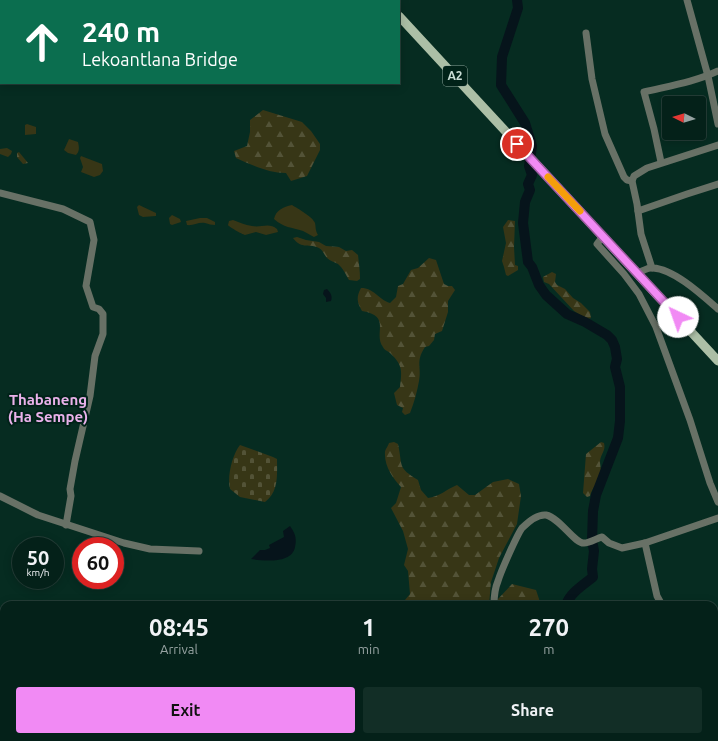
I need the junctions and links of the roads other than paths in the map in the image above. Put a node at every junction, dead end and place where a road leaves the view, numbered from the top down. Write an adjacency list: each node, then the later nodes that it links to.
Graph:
1 (687, 0): 5 (street)
2 (400, 17): 13 (main road, A2)
3 (586, 34): 9 (street)
4 (718, 71): 5 (street)
5 (708, 76): 6 (street); 8 (street)
6 (718, 124)
7 (718, 146): 8 (street)
8 (661, 162): 9 (street)
9 (632, 181): 12 (street)
10 (718, 184): 12 (street)
11 (0, 193): 21 (street)
12 (638, 211): 14 (street)
13 (603, 236): 15 (main road, A2); 19 (street)
14 (652, 268): 15 (street); 16 (street)
15 (638, 273): 17 (main road, A2)
16 (718, 309)
17 (718, 360)
18 (0, 496): 21 (street)
19 (718, 502)
20 (718, 518): 22 (street)
21 (66, 525): 23 (street)
22 (645, 543): 24 (street); 25 (street)
23 (199, 551)
24 (495, 601)
25 (660, 601)

